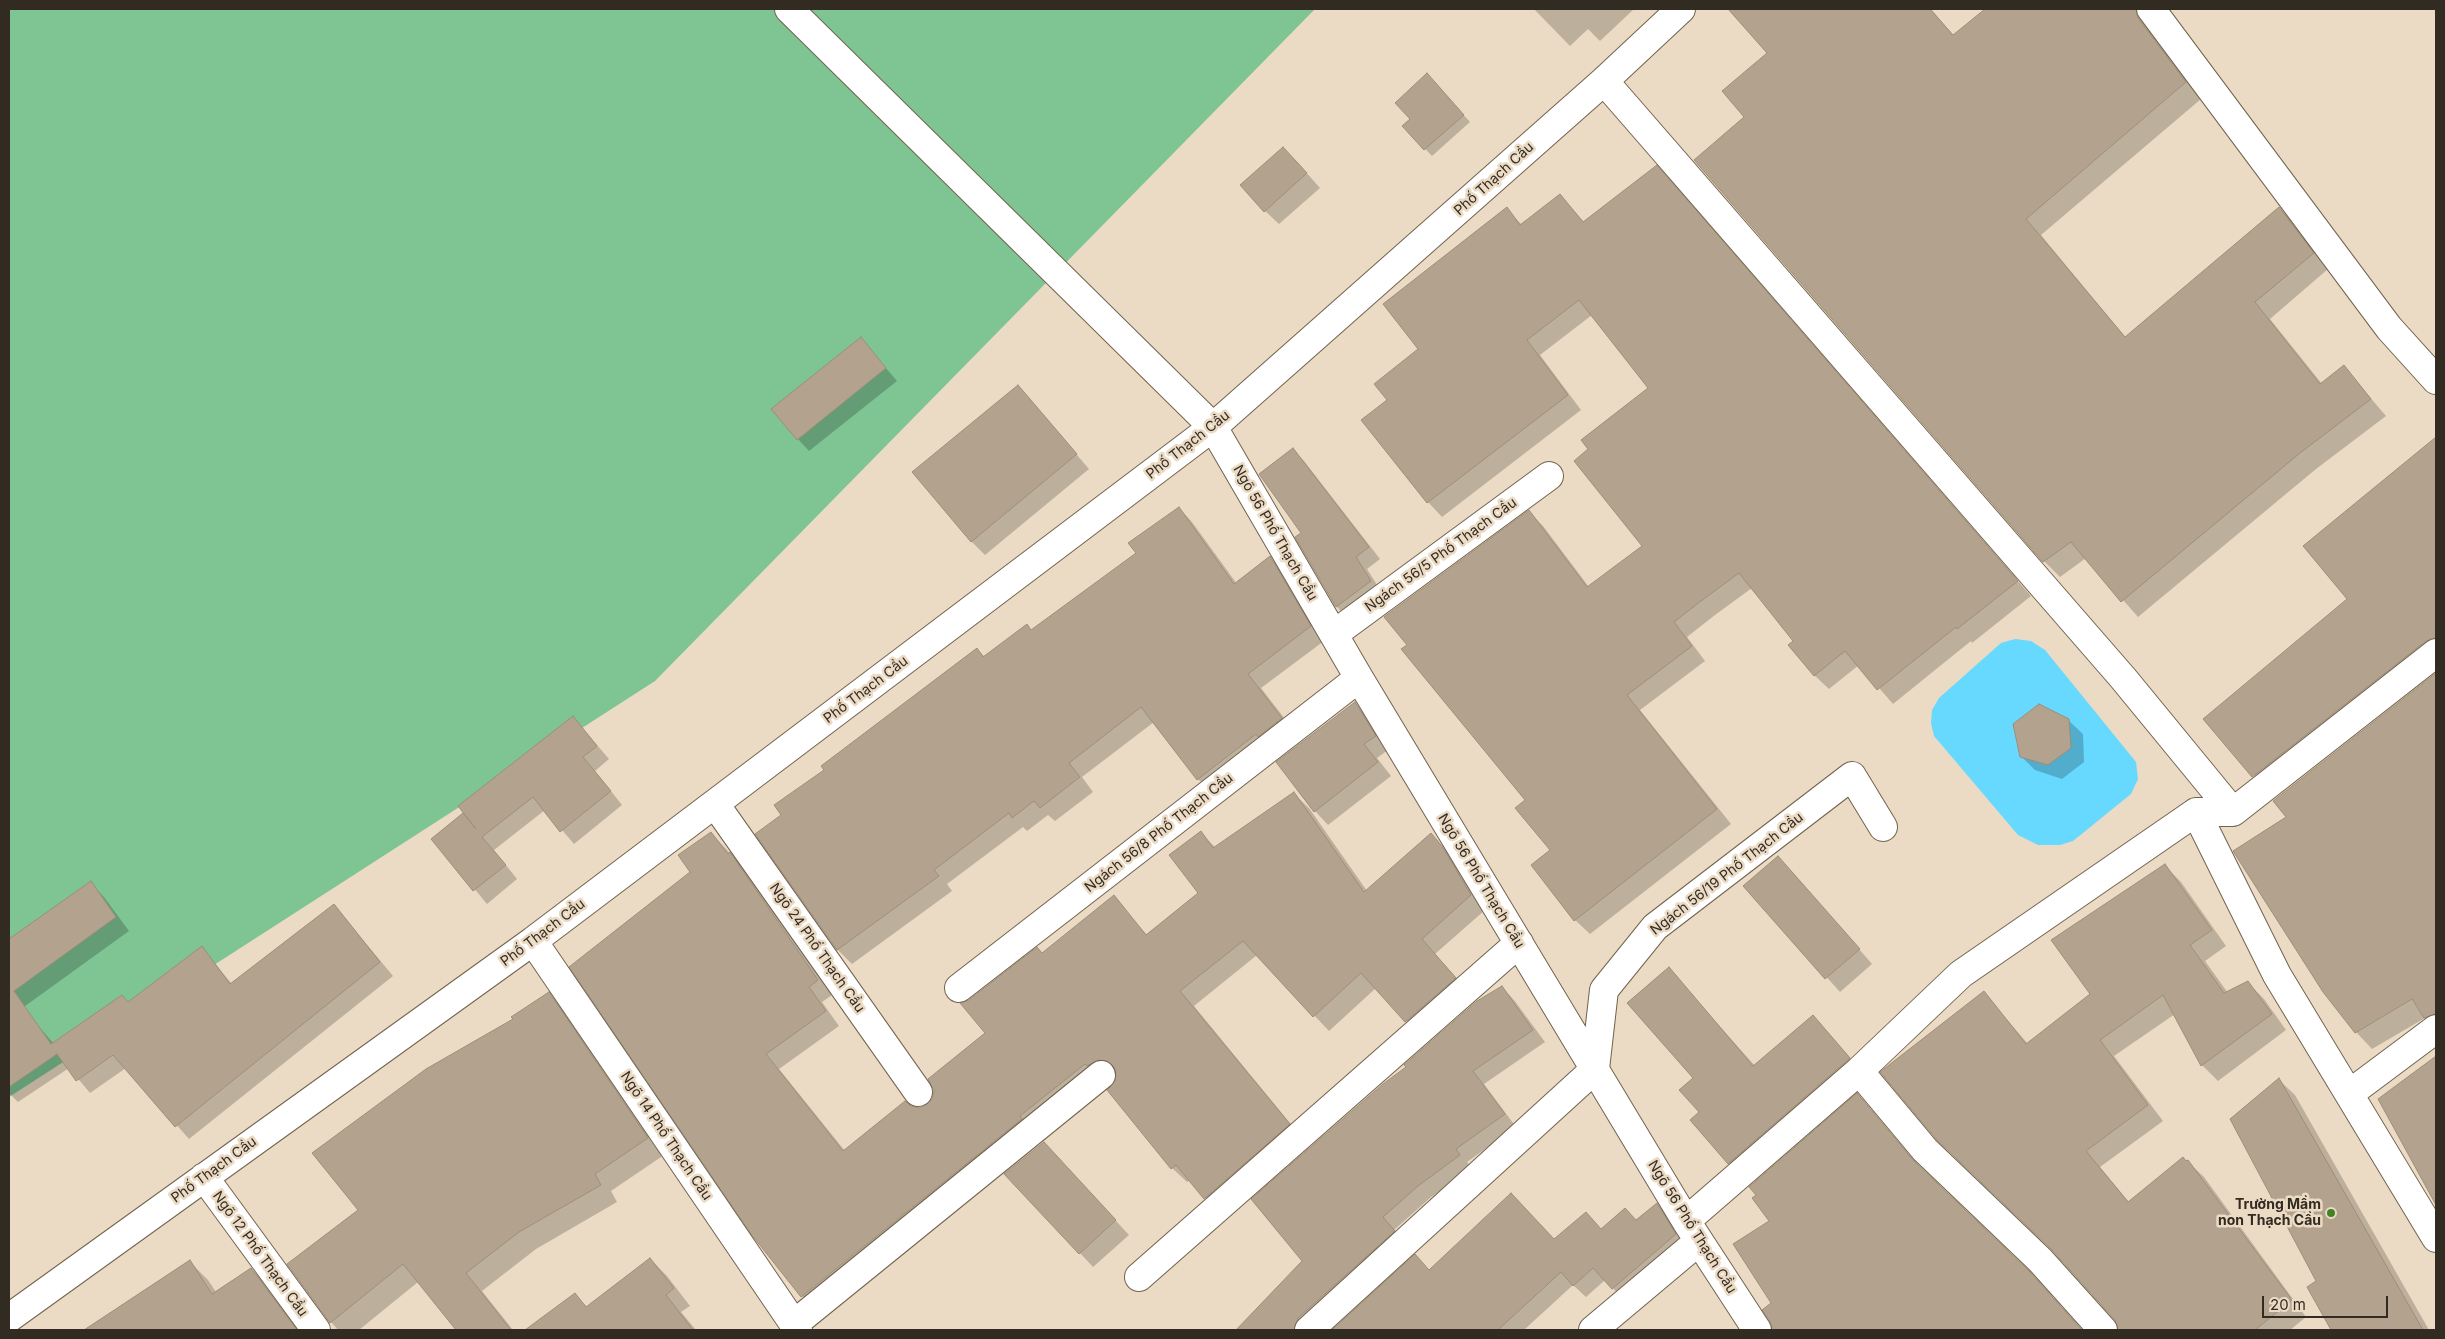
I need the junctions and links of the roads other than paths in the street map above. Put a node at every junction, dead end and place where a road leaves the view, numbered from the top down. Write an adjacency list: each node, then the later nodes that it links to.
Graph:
1 (788, 9): 6 (street, Ngõ 56 Phố Thạch Cầu)
2 (1681, 9): 4 (street, Phố Thạch Cầu)
3 (2151, 9): 5 (street)
4 (1604, 81): 6 (street, Phố Thạch Cầu); 13 (street)
5 (2436, 380)
6 (1213, 427): 8 (street, Ngõ 56 Phố Thạch Cầu); 11 (street, Phố Thạch Cầu)
7 (1549, 476): 8 (street, Ngách 56/5 Phố Thạch Cầu)
8 (1334, 634): 10 (street, Ngõ 56 Phố Thạch Cầu)
9 (2436, 653): 13 (street)
10 (1359, 678): 16 (street, Ngõ 56 Phố Thạch Cầu); 17 (street, Ngách 56/8 Phố Thạch Cầu)
11 (715, 804): 15 (street, Phố Thạch Cầu); 22 (street, Ngõ 24 Phố Thạch Cầu)
12 (2196, 812): 13 (street); 20 (street); 23 (street)
13 (2233, 812)
14 (1883, 827): 19 (street, Ngách 56/19 Phố Thạch Cầu)
15 (533, 941): 24 (street, Phố Thạch Cầu); 29 (street, Ngõ 14 Phố Thạch Cầu)
16 (1518, 943): 19 (street, Ngõ 56 Phố Thạch Cầu); 27 (street)
17 (959, 988)
18 (2436, 1029): 23 (street)
19 (1595, 1069): 25 (street, Ngõ 56 Phố Thạch Cầu); 31 (street)
20 (1859, 1071): 25 (street); 34 (street)
21 (1101, 1075): 29 (street)
22 (918, 1092)
23 (2349, 1094): 26 (street)
24 (204, 1178): 28 (street, Phố Thạch Cầu); 30 (street, Ngõ 12 Phố Thạch Cầu)
25 (1693, 1231): 32 (street); 33 (street, Ngõ 56 Phố Thạch Cầu)
26 (2436, 1238)
27 (1139, 1277)
28 (9, 1318)
29 (796, 1327)
30 (316, 1330)
31 (1309, 1330)
32 (1593, 1330)
33 (1757, 1330)
34 (2103, 1330)

